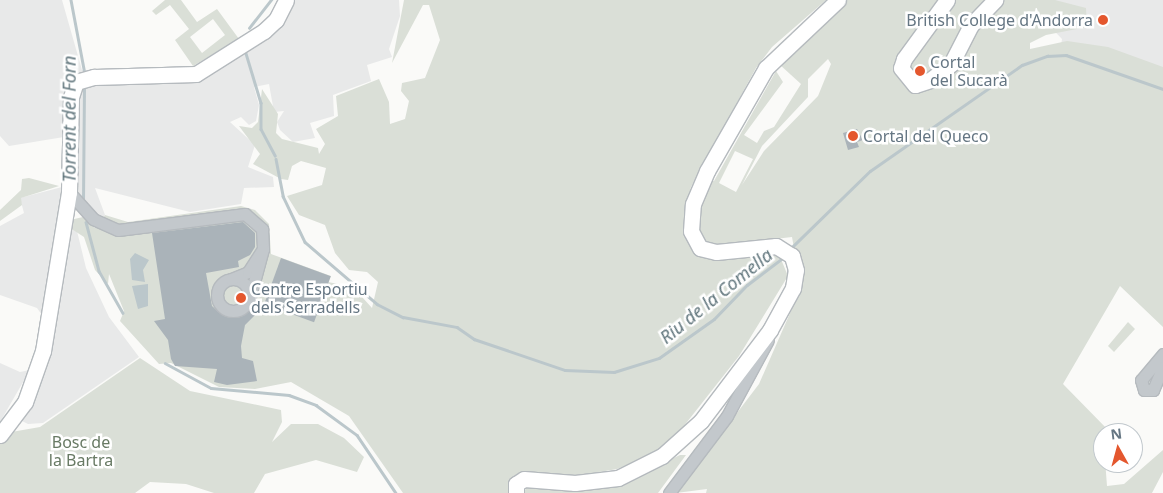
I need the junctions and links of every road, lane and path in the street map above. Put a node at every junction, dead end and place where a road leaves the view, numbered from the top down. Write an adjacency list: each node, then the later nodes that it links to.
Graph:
1 (286, 0): 5 (main road)
2 (838, 0): 9 (main road)
3 (947, 0): 4 (main road)
4 (995, 0)
5 (69, 192): 6 (street); 12 (main road)
6 (263, 249): 7 (street); 8 (street)
7 (230, 279): 8 (street); 8 (street)
8 (249, 298)
9 (770, 330): 13 (main road); 14 (street)
10 (1163, 354): 11 (street)
11 (1163, 367)
12 (0, 435)
13 (516, 493)
14 (669, 493)

